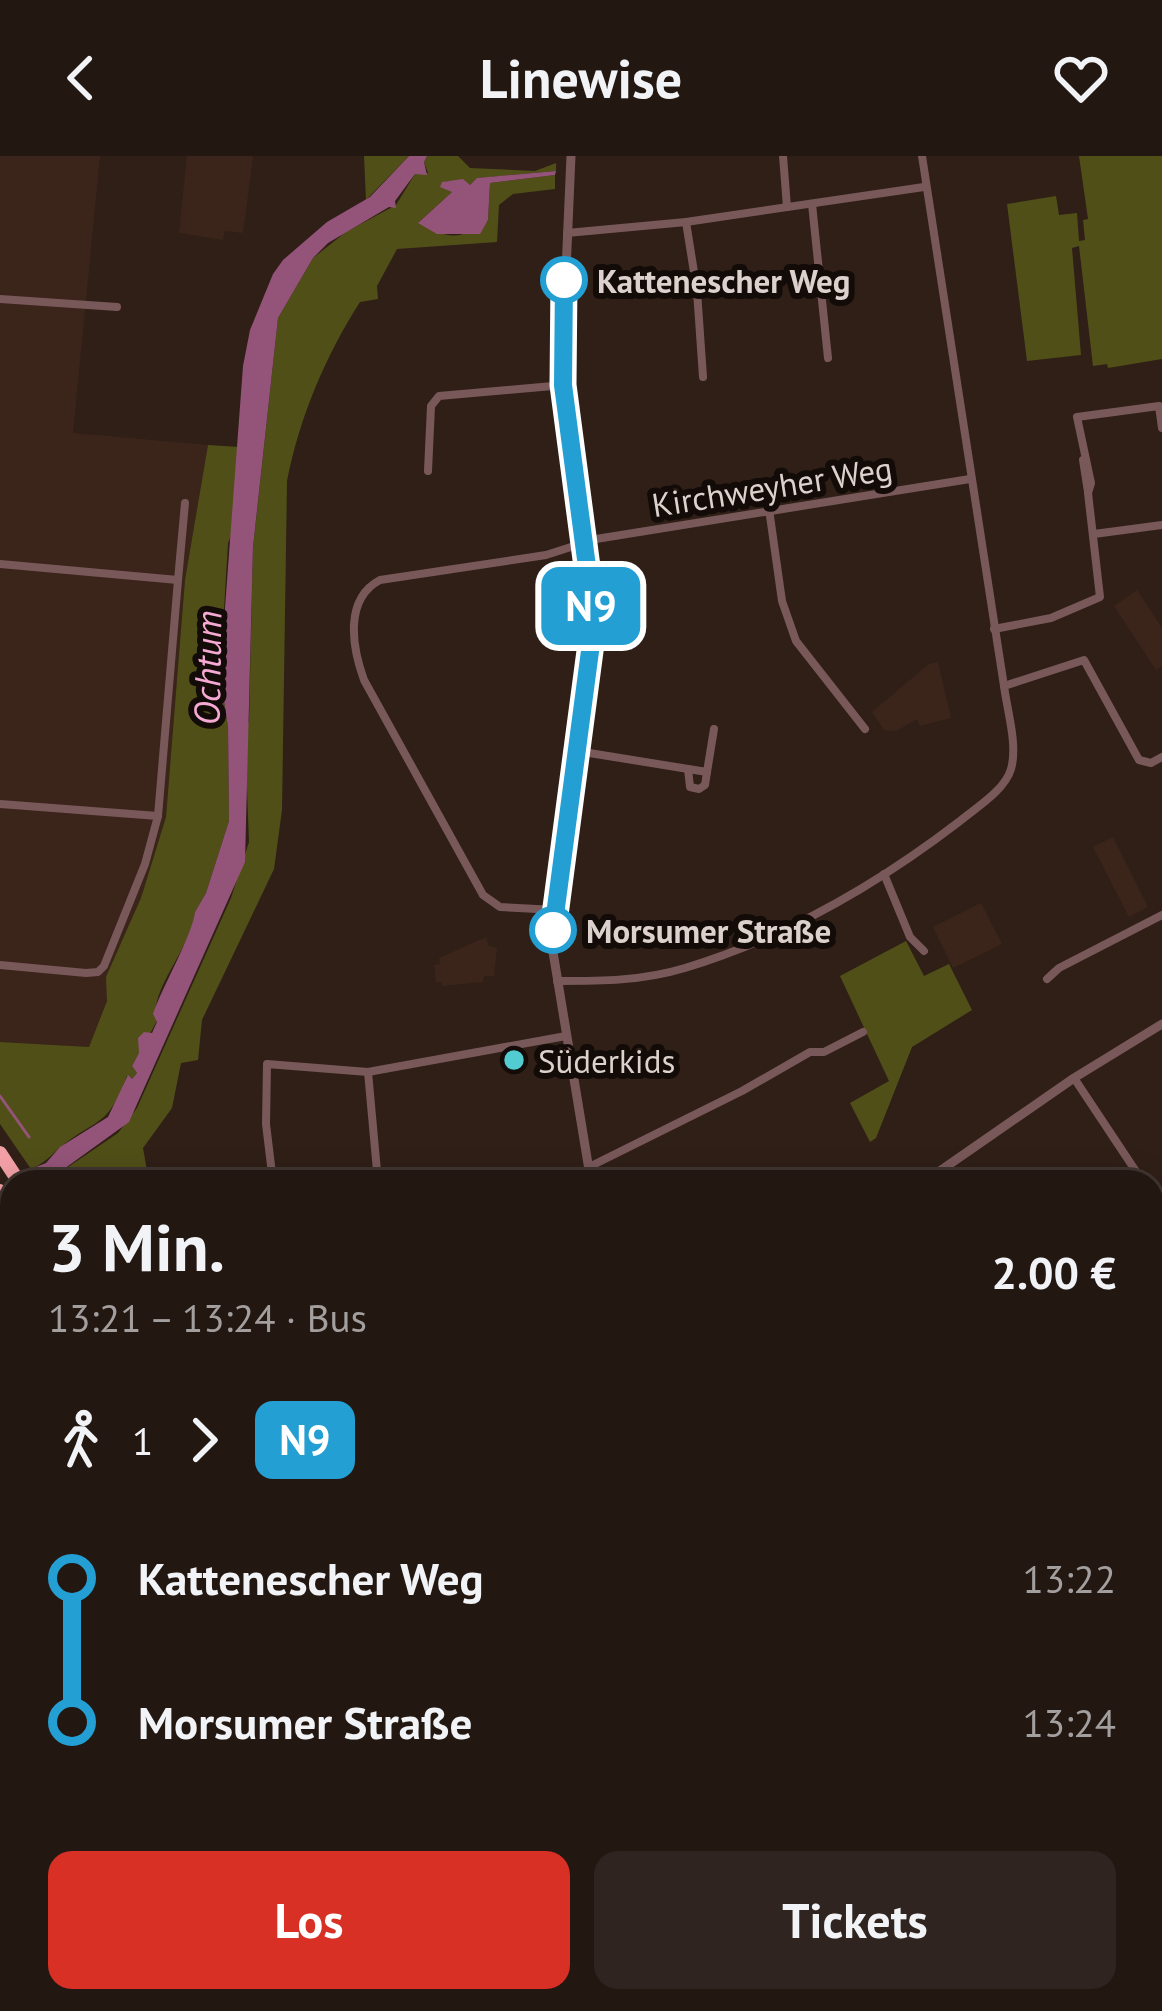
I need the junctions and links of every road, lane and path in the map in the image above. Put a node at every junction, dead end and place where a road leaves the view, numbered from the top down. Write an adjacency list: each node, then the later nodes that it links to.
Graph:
1 (571, 156): 8 (street)
2 (783, 156): 6 (street)
3 (922, 156): 4 (street)
4 (924, 187): 5 (street); 16 (street)
5 (812, 204): 6 (street); 11 (street)
6 (787, 207): 7 (street)
7 (686, 222): 8 (street); 12 (street)
8 (567, 233): 13 (street)
9 (0, 298): 10 (street)
10 (117, 308)
11 (828, 358)
12 (703, 377)
13 (563, 385): 15 (street); 21 (street)
14 (1162, 428): 20 (street)
15 (428, 471)
16 (970, 479): 18 (street, Kirchweyher Weg); 24 (street)
17 (185, 503): 23 (street)
18 (769, 509): 21 (street, Kirchweyher Weg); 27 (street)
19 (1162, 525): 20 (street)
20 (1094, 534): 24 (street)
21 (583, 543): 28 (street); 35 (street)
22 (0, 564): 23 (street)
23 (178, 580): 33 (street)
24 (994, 629): 25 (street)
25 (1004, 686): 29 (street); 34 (street)
26 (714, 729): 31 (street)
27 (865, 729)
28 (577, 751): 30 (street); 35 (street)
29 (1162, 757)
30 (688, 769): 31 (street); 31 (street)
31 (707, 772)
32 (0, 804): 33 (street)
33 (158, 815): 38 (street)
34 (884, 874): 37 (street); 40 (street)
35 (556, 910): 40 (street)
36 (1162, 915): 39 (street)
37 (924, 951)
38 (0, 965)
39 (1047, 980)
40 (557, 981): 43 (street)
41 (1162, 1024): 45 (street)
42 (862, 1032): 46 (street)
43 (566, 1036): 44 (street); 46 (street)
44 (368, 1072): 47 (street); 48 (street)
45 (1074, 1078): 50 (street); 51 (street)
46 (589, 1167): 49 (street)
47 (272, 1170)
48 (377, 1170)
49 (589, 1170)
50 (941, 1170)
51 (1135, 1170)

